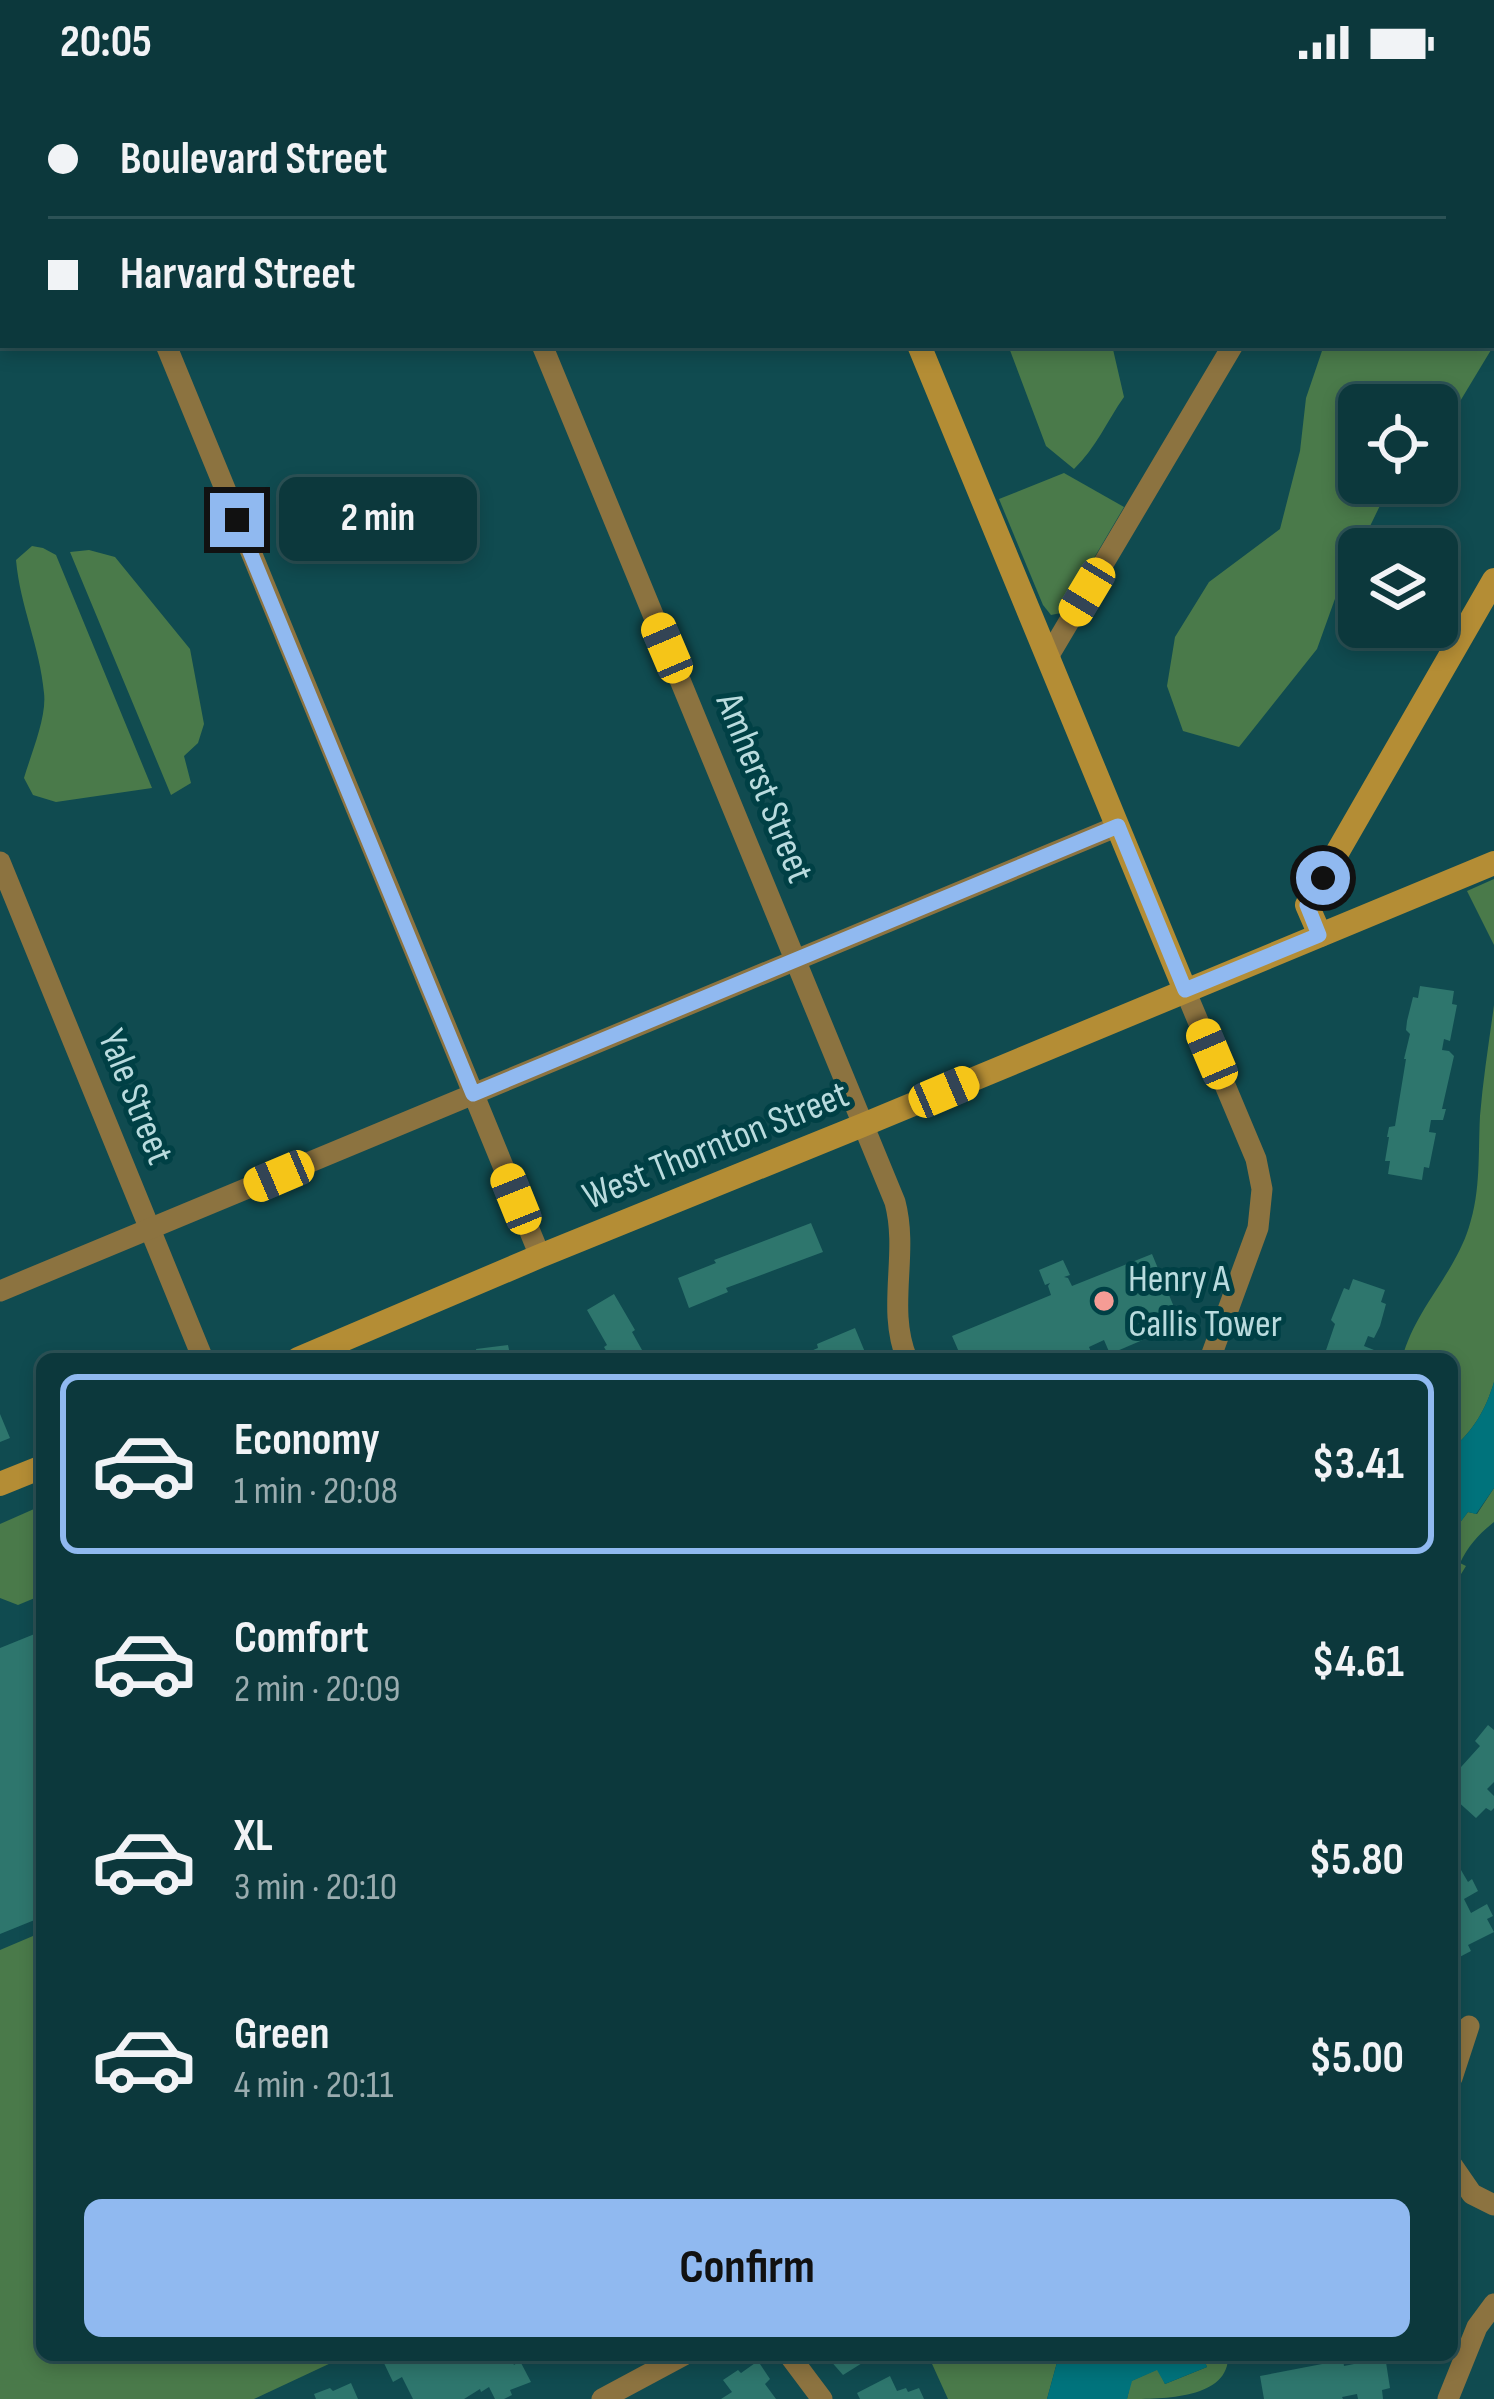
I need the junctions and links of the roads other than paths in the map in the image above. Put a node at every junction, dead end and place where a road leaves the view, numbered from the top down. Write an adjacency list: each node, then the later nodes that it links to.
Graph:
1 (167, 348): 13 (street)
2 (543, 348): 11 (street, Amherst Street)
3 (920, 348): 6 (main road)
4 (1231, 348): 6 (street)
5 (1494, 580): 10 (main road)
6 (1048, 657): 7 (main road)
7 (1118, 826): 11 (street); 12 (main road)
8 (0, 862): 15 (street, Yale Street)
9 (1494, 863): 10 (main road, West Thornton Street)
10 (1319, 935): 12 (main road, West Thornton Street)
11 (796, 961): 13 (street); 14 (street, Amherst Street)
12 (1185, 990): 14 (main road, West Thornton Street); 21 (street)
13 (473, 1094): 15 (street); 16 (street)
14 (863, 1125): 16 (main road, West Thornton Street); 20 (street, Amherst Street)
15 (150, 1230): 17 (street); 18 (street, Yale Street)
16 (539, 1256): 19 (main road, West Thornton Street)
17 (0, 1291)
18 (201, 1353)
19 (312, 1353)
20 (905, 1353)
21 (1212, 1353)
22 (36, 1469): 23 (main road)
23 (0, 1484)
24 (1469, 2026): 25 (street)
25 (1458, 2060)
26 (1458, 2174): 27 (street)
27 (1494, 2205)
28 (1494, 2304): 33 (street)
29 (673, 2361): 31 (street)
30 (794, 2361): 32 (street)
31 (602, 2399)
32 (822, 2399)
33 (1448, 2399)

